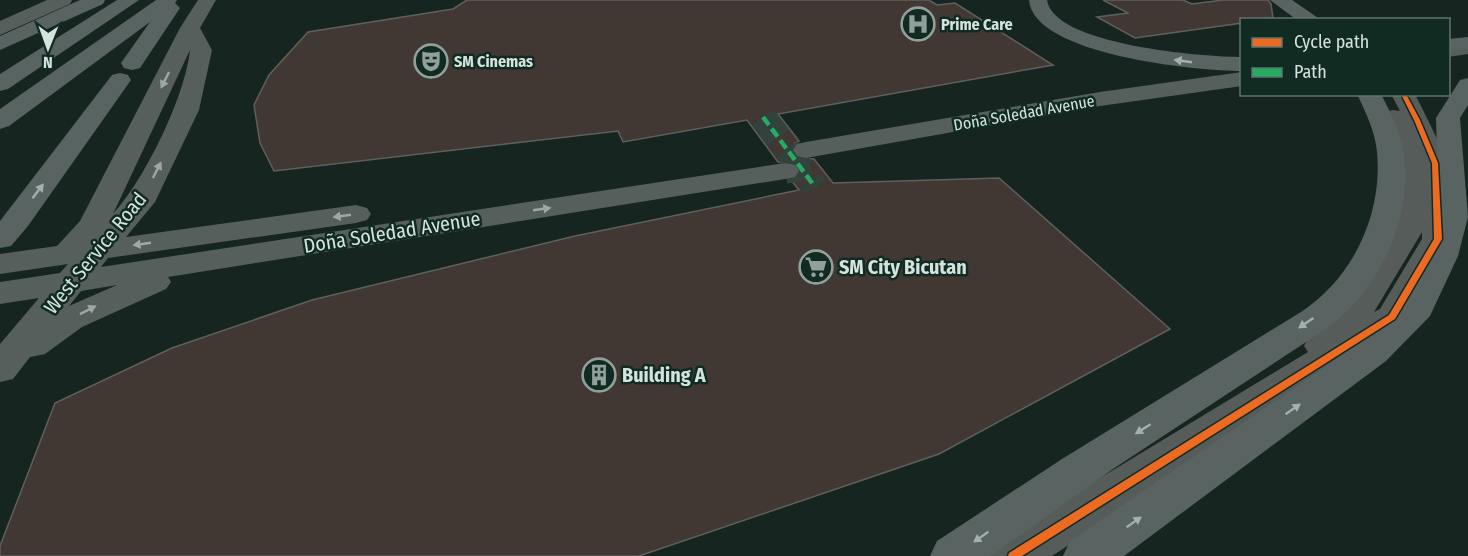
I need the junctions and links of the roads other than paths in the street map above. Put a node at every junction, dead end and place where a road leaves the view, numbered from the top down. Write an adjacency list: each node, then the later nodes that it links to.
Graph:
1 (63, 0): 12 (main road)
2 (96, 0): 14 (highway)
3 (115, 0): 19 (highway)
4 (130, 0): 21 (highway)
5 (155, 0): 27 (highway)
6 (168, 0): 28 (highway)
7 (175, 0): 29 (highway, one-way to 7)
8 (207, 0): 32 (main road, West Service Road)
9 (1279, 0): 11 (highway)
10 (1039, 5): 18 (highway, one-way to 10)
11 (1308, 18)
12 (0, 29)
13 (1468, 43): 15 (highway)
14 (0, 44)
15 (1450, 45)
16 (1468, 48): 17 (main road)
17 (1450, 51)
18 (1240, 64)
19 (0, 73)
20 (1240, 79): 23 (main road, Doña Soledad Avenue)
21 (0, 84)
22 (1461, 88): 38 (highway, one-way to 22)
23 (1240, 92)
24 (1370, 96): 36 (highway, one-way to 36)
25 (1382, 96): 35 (street)
26 (1404, 96): 35 (street)
27 (0, 108)
28 (0, 121)
29 (0, 239)
30 (250, 253): 32 (main road, Doña Soledad Avenue); 32 (main road, Doña Soledad Avenue, one-way to 32); 34 (main road, one-way to 30)
31 (0, 264): 32 (main road, Doña Soledad Avenue)
32 (69, 268): 33 (main road, Doña Soledad Avenue); 34 (main road, West Service Road)
33 (0, 293)
34 (1, 355)
35 (1294, 376): 37 (street)
36 (954, 556)
37 (1013, 556)
38 (1087, 556)

